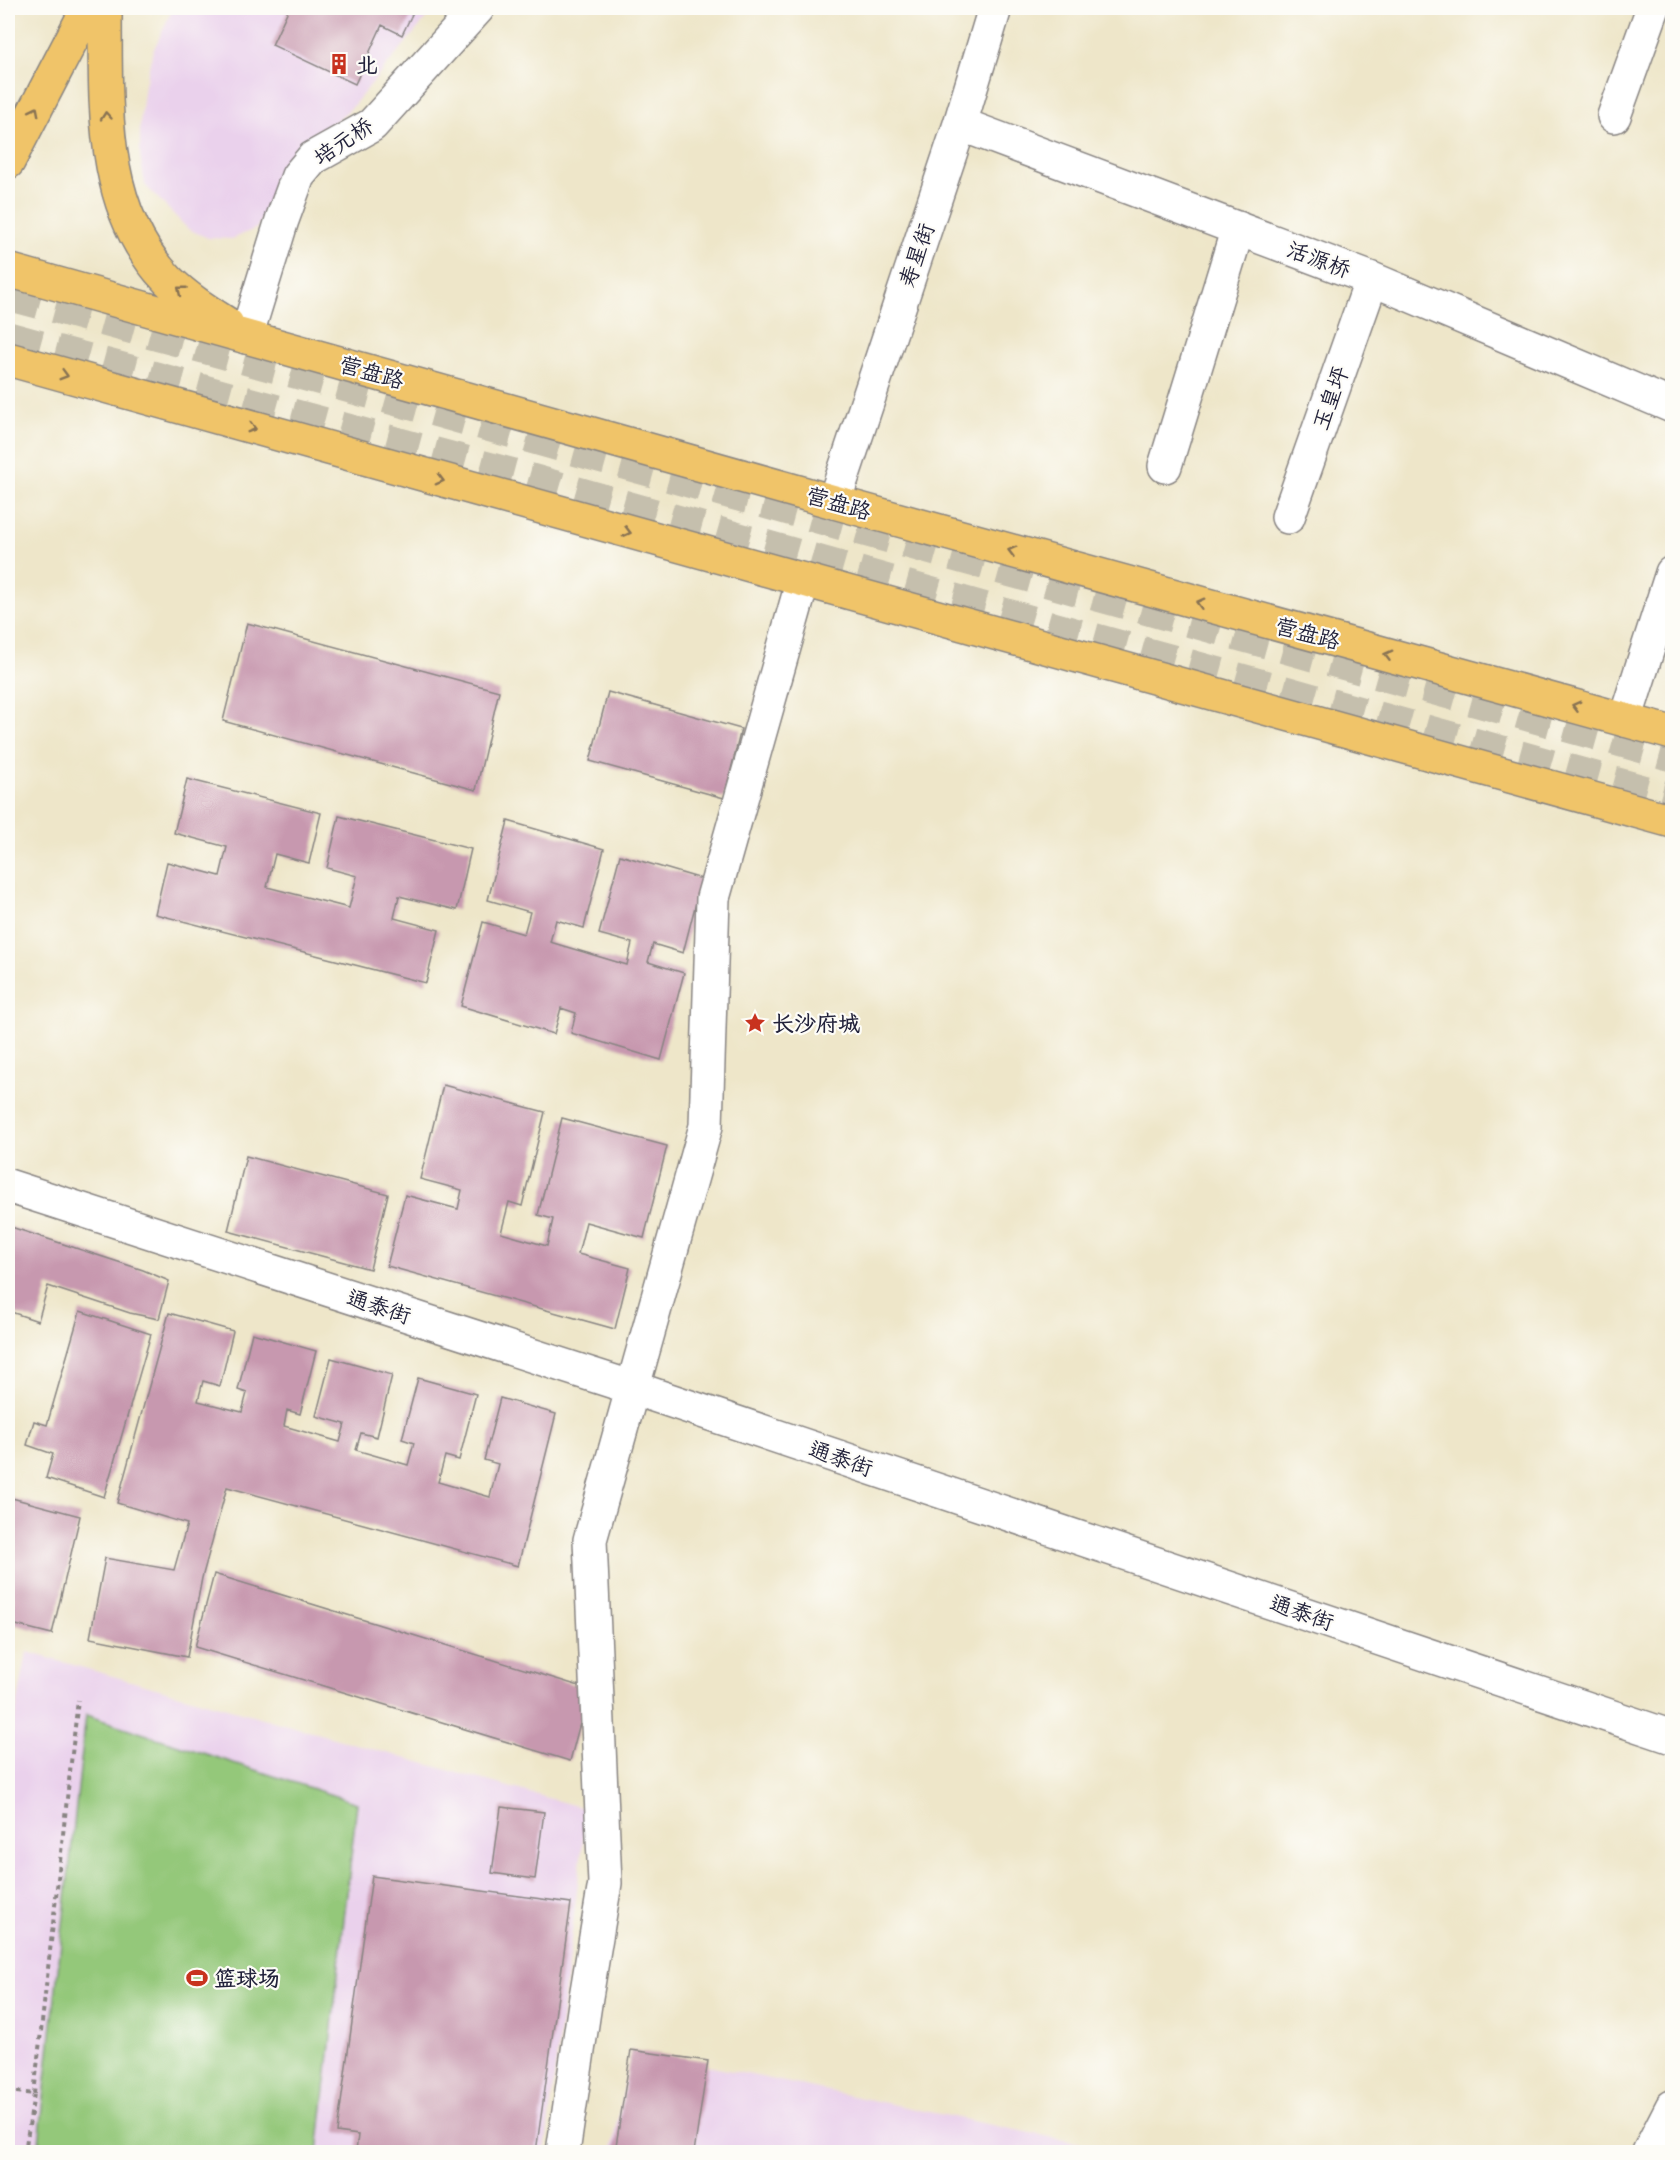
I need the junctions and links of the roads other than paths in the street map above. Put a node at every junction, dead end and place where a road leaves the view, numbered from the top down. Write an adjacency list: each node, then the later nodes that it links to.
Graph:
1 (88, 8): 8 (main road, one-way to 1)
2 (105, 8): 12 (main road, one-way to 2)
3 (478, 8): 12 (street, 培元桥)
4 (996, 8): 7 (street, 寿星街)
5 (1653, 8): 6 (street)
6 (1614, 116)
7 (960, 123): 9 (street, 活源桥); 16 (street, 寿星街)
8 (8, 162)
9 (1238, 228): 11 (street, 活源桥); 15 (street)
10 (8, 270): 12 (main road, 营盘路)
11 (1372, 279): 14 (street, 活源桥); 17 (street, 玉皇坪)
12 (246, 337): 16 (main road, 营盘路)
13 (8, 359): 19 (main road, one-way to 19)
14 (1672, 406)
15 (1165, 466)
16 (834, 502): 20 (main road, 营盘路, one-way to 16)
17 (1288, 517)
18 (1672, 573): 20 (street)
19 (803, 580): 22 (main road); 24 (street)
20 (1624, 720): 21 (main road, 营盘路)
21 (1672, 733)
22 (1672, 820)
23 (8, 1186): 24 (street, 通泰街)
24 (633, 1388): 25 (street, 通泰街); 27 (street)
25 (1672, 1737)
26 (1672, 2107): 28 (street)
27 (563, 2152)
28 (1649, 2152)

